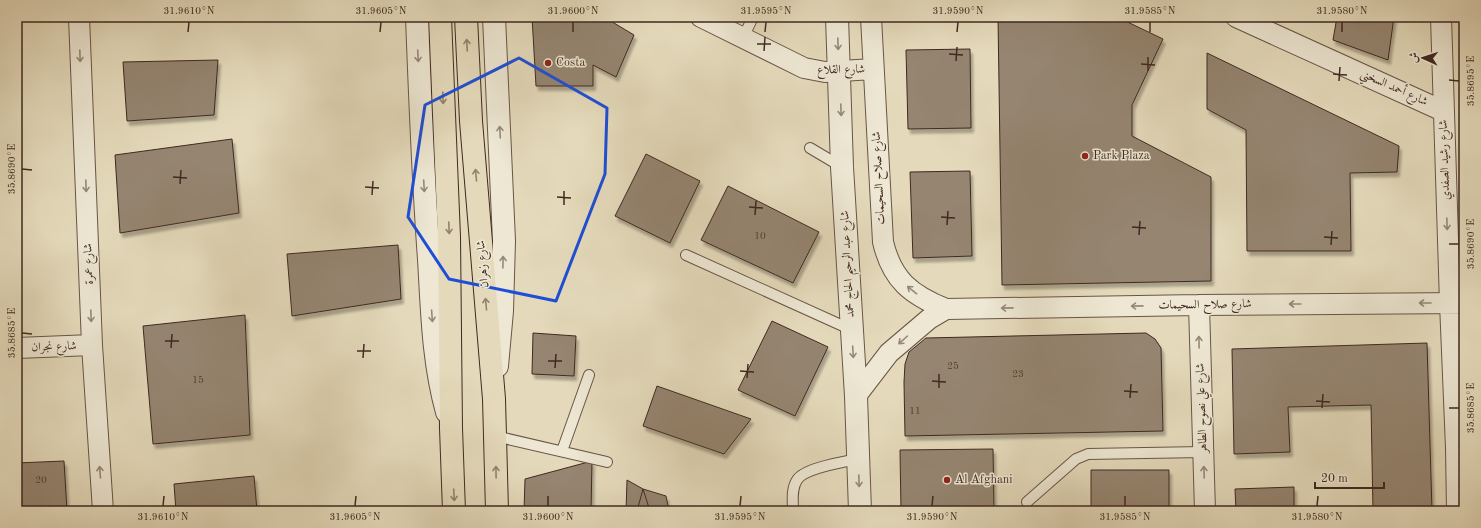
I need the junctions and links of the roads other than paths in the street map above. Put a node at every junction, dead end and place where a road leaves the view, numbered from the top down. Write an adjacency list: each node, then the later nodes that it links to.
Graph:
1 (79, 17): 23 (street, شارع عمرة, one-way to 23)
2 (417, 17): 28 (street, one-way to 28)
3 (440, 17): 28 (main road, one-way to 28)
4 (466, 17): 27 (main road, شارع زهران, one-way to 4)
5 (494, 17): 27 (street, one-way to 5)
6 (753, 17): 12 (lane)
7 (837, 17): 14 (street, شارع عبد الرحيم الحاج محمد, one-way to 14)
8 (871, 17): 13 (street, شارع صلاح السحيمات)
9 (1236, 17): 15 (street, شارع أحمد السخني)
10 (1441, 17): 15 (street, شارع رشيد الصفدي)
11 (710, 19): 12 (street, شارع القلاع)
12 (744, 38): 14 (street, شارع القلاع)
13 (873, 69): 14 (street, شارع القلاع); 21 (street, شارع صلاح السحيمات, one-way to 13)
14 (840, 71): 17 (street, شارع عبد الرحيم الحاج محمد, one-way to 17)
15 (1443, 110): 19 (street, شارع رشيد الصفدي, one-way to 19)
16 (810, 148): 17 (lane)
17 (842, 167): 22 (street, شارع عبد الرحيم الحاج محمد)
18 (686, 255): 22 (lane)
19 (1457, 303): 20 (street, شارع صلاح السحيمات, one-way to 20); 41 (street, شارع رشيد الصفدي)
20 (1199, 305): 21 (street, شارع صلاح السحيمات, one-way to 21); 31 (street, شارع علي نصوح الطاهر, one-way to 20)
21 (946, 309): 26 (street, شارع صلاح السحيمات, one-way to 26)
22 (852, 330): 26 (street, شارع عبد الرحيم الحاج محمد, one-way to 26)
23 (92, 345): 24 (street, شارع نجران); 35 (street, شارع عمرة, one-way to 23)
24 (17, 348)
25 (589, 375): 30 (lane)
26 (856, 396): 32 (street, شارع عبد الرحيم الحاج محمد)
27 (494, 399): 29 (main road, شارع زهران)
28 (451, 428): 36 (main road, one-way to 36)
29 (495, 436): 30 (lane); 37 (main road, شارع زهران, one-way to 29)
30 (562, 451): 33 (lane)
31 (1203, 452): 34 (lane); 40 (street, شارع علي نصوح الطاهر, one-way to 31)
32 (858, 459): 38 (lane); 39 (street, شارع عبد الرحيم الحاج محمد, one-way to 39)
33 (608, 462)
34 (1026, 502)
35 (103, 511)
36 (454, 511)
37 (497, 511)
38 (793, 511)
39 (860, 511)
40 (1205, 511)
41 (1457, 511)

